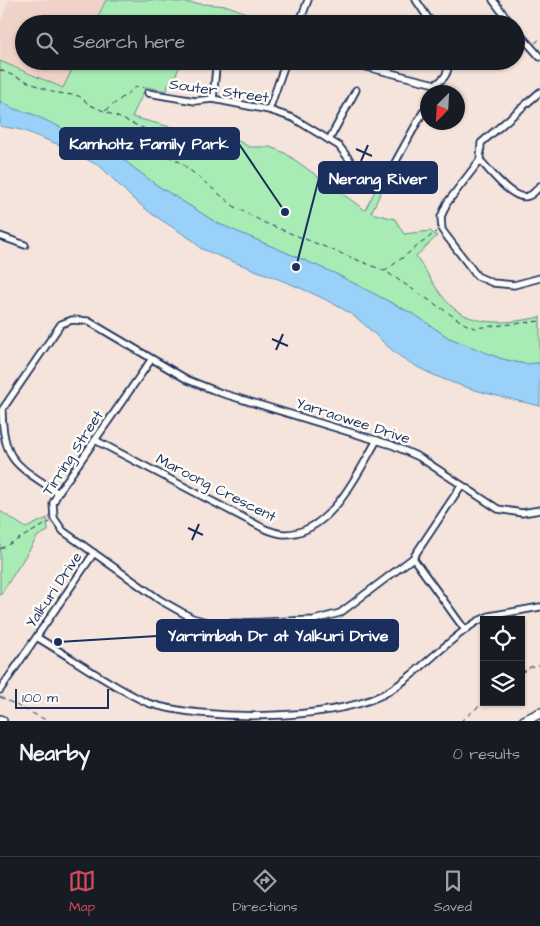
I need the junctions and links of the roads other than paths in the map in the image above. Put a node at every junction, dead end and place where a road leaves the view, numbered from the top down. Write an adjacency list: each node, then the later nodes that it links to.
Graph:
1 (308, 0): 4 (street)
2 (416, 0): 5 (street)
3 (492, 0): 6 (street)
4 (302, 15)
5 (426, 15)
6 (504, 15)
7 (525, 40): 8 (street)
8 (540, 57)
9 (216, 70): 16 (street)
10 (283, 70): 17 (street)
11 (378, 70): 12 (street)
12 (448, 70)
13 (356, 90): 19 (street)
14 (540, 92): 20 (street)
15 (148, 93): 16 (street, Souter Street)
16 (213, 100): 17 (street, Souter Street)
17 (269, 110): 19 (street, Souter Street)
18 (420, 117): 19 (street, Souter Street)
19 (329, 140)
20 (480, 160): 21 (street); 24 (street)
21 (540, 186)
22 (0, 236): 23 (street)
23 (25, 245)
24 (540, 278)
25 (151, 360): 26 (street, Tirring Street); 27 (street, Yarraowee Drive); 29 (street, Yarraowee Drive)
26 (95, 440): 27 (street, Maroong Crescent); 29 (street, Tirring Street)
27 (377, 440): 28 (street, Yarraowee Drive)
28 (461, 486): 30 (street, Yarraowee Drive); 32 (street, Tirring Street)
29 (58, 494): 31 (street, Tirring Street)
30 (540, 510)
31 (94, 553): 32 (street, Tirring Street); 35 (street, Yalkuri Drive)
32 (412, 558): 34 (street)
33 (540, 607): 34 (street)
34 (465, 630): 35 (street)
35 (38, 638): 36 (street, Yalkuri Drive)
36 (0, 690)
37 (540, 713): 38 (main road)
38 (524, 721)

